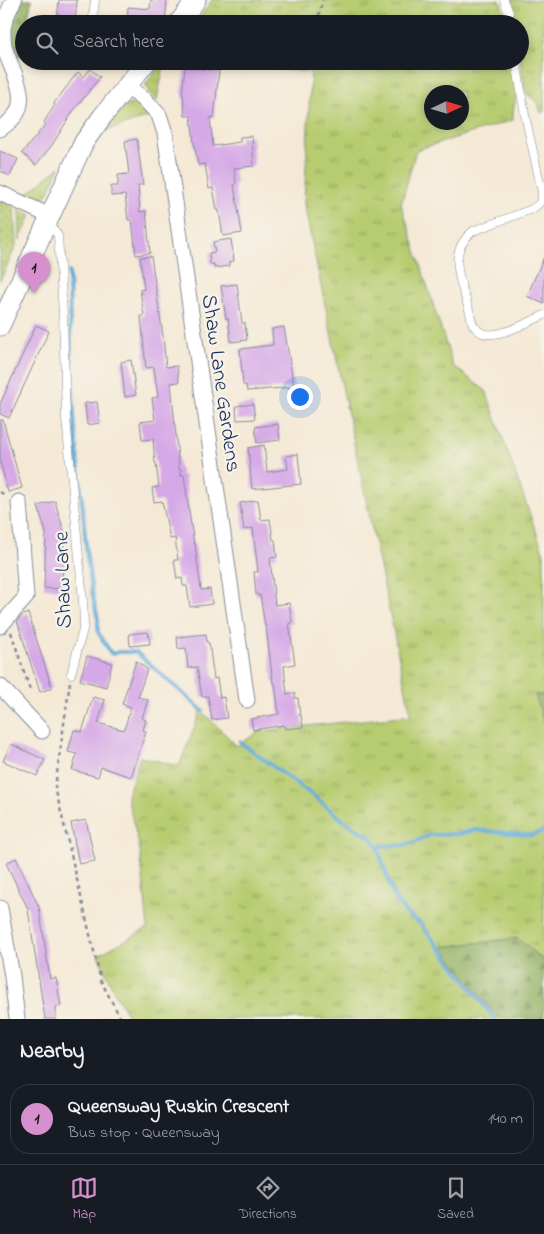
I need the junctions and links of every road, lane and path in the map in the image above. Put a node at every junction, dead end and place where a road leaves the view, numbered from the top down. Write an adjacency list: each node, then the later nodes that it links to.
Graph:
1 (14, 0): 10 (street)
2 (95, 0): 6 (lane)
3 (196, 0): 7 (street)
4 (324, 0): 8 (path)
5 (504, 0): 9 (lane)
6 (93, 15)
7 (185, 15)
8 (319, 15)
9 (508, 15)
10 (2, 38): 14 (street)
11 (140, 70): 13 (street)
12 (518, 70): 17 (lane)
13 (127, 86): 16 (street); 24 (street, Shaw Lane Gardens)
14 (0, 129)
15 (0, 193): 16 (street)
16 (48, 220): 18 (street); 21 (lane, Shaw Lane)
17 (544, 315)
18 (0, 326)
19 (19, 502): 20 (street)
20 (3, 622): 23 (path)
21 (71, 674): 28 (path)
22 (0, 686): 25 (street)
23 (30, 690)
24 (247, 700)
25 (42, 731)
26 (0, 908): 27 (street)
27 (17, 1019)
28 (121, 1019)

